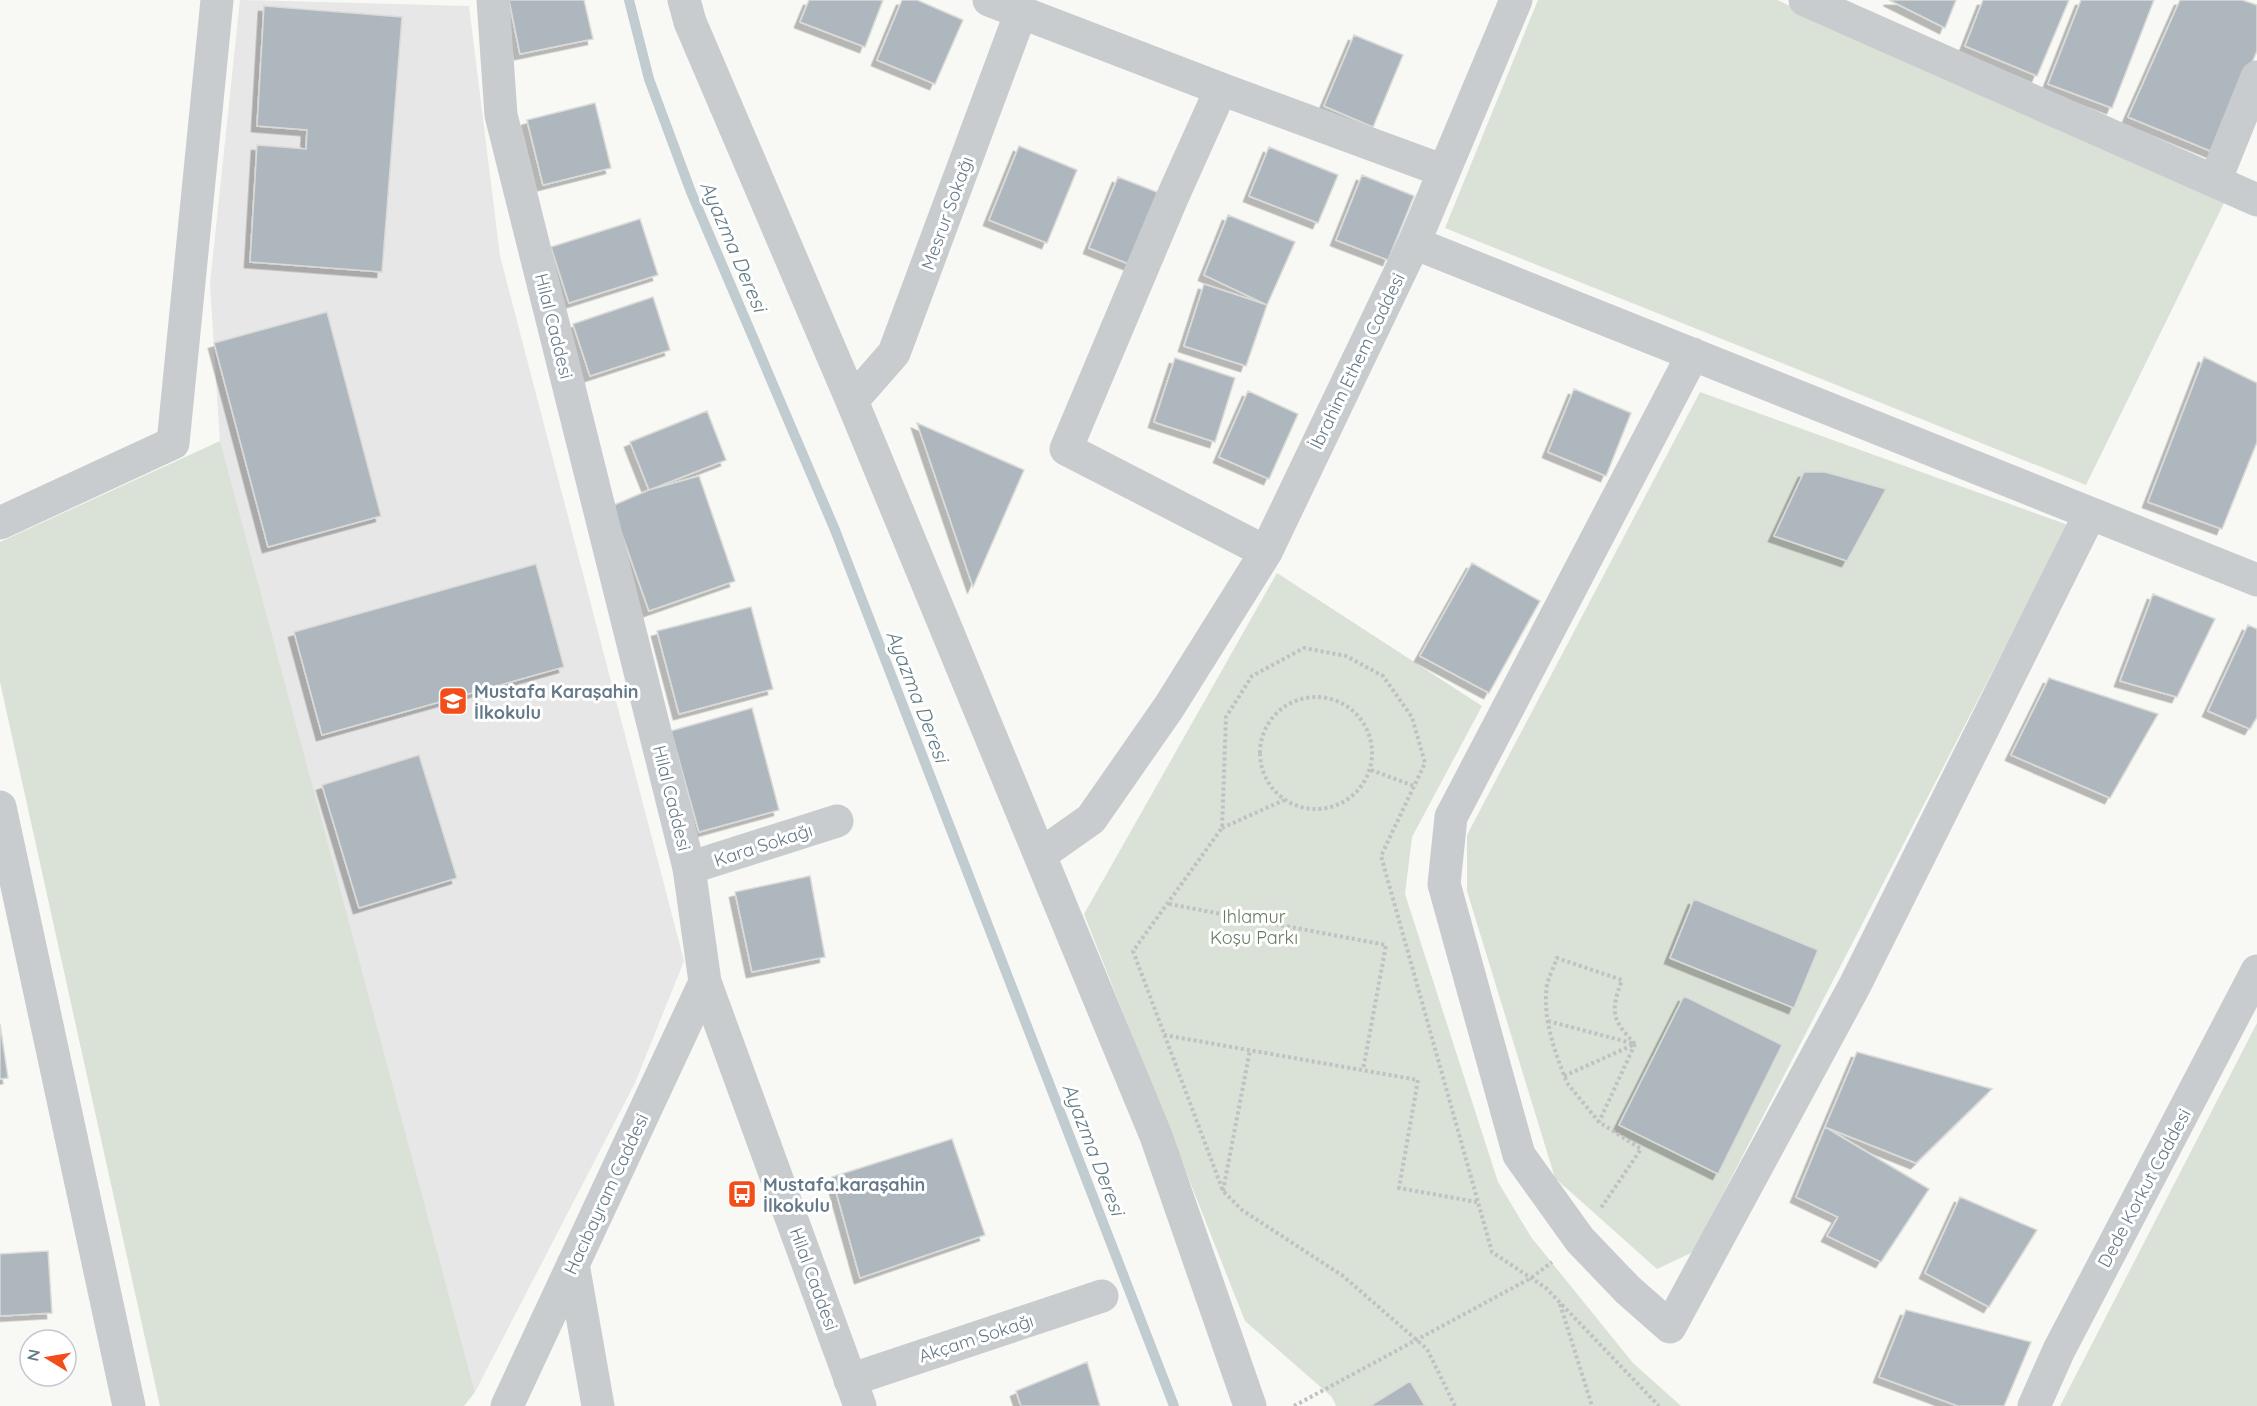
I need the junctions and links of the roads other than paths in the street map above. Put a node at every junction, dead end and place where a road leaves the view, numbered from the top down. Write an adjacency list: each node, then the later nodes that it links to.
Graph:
1 (217, 0): 17 (street)
2 (493, 0): 23 (street, Hilal Caddesi)
3 (684, 0): 15 (street)
4 (989, 0): 7 (street)
5 (1516, 0): 10 (street, İbrahim Ethem Caddesi)
6 (1815, 2): 11 (street)
7 (1021, 12): 9 (street); 15 (street, Mesrur Sokağı)
8 (2257, 77): 11 (street)
9 (1221, 88): 10 (street); 18 (street)
10 (1444, 171): 13 (street, İbrahim Ethem Caddesi)
11 (2215, 181): 12 (street)
12 (2257, 200)
13 (1414, 243): 14 (street); 18 (street, İbrahim Ethem Caddesi)
14 (1693, 354): 16 (street); 16 (street)
15 (852, 401): 22 (street)
16 (2090, 514): 19 (street)
17 (0, 523)
18 (1266, 552): 22 (street, İbrahim Ethem Caddesi)
19 (2257, 580)
20 (0, 807): 29 (street)
21 (837, 821): 23 (street, Kara Sokağı)
22 (1040, 855): 32 (street)
23 (689, 868): 25 (street, Hilal Caddesi)
24 (2257, 973): 33 (street, Dede Korkut Caddesi)
25 (705, 982): 26 (street, Hacıbayram Caddesi); 28 (street, Hilal Caddesi)
26 (573, 1264): 30 (street, Hacıbayram Caddesi); 31 (street)
27 (1102, 1296): 28 (street, Akçam Sokağı)
28 (855, 1393)
29 (129, 1406)
30 (507, 1406)
31 (598, 1406)
32 (1251, 1406)
33 (2034, 1406)

